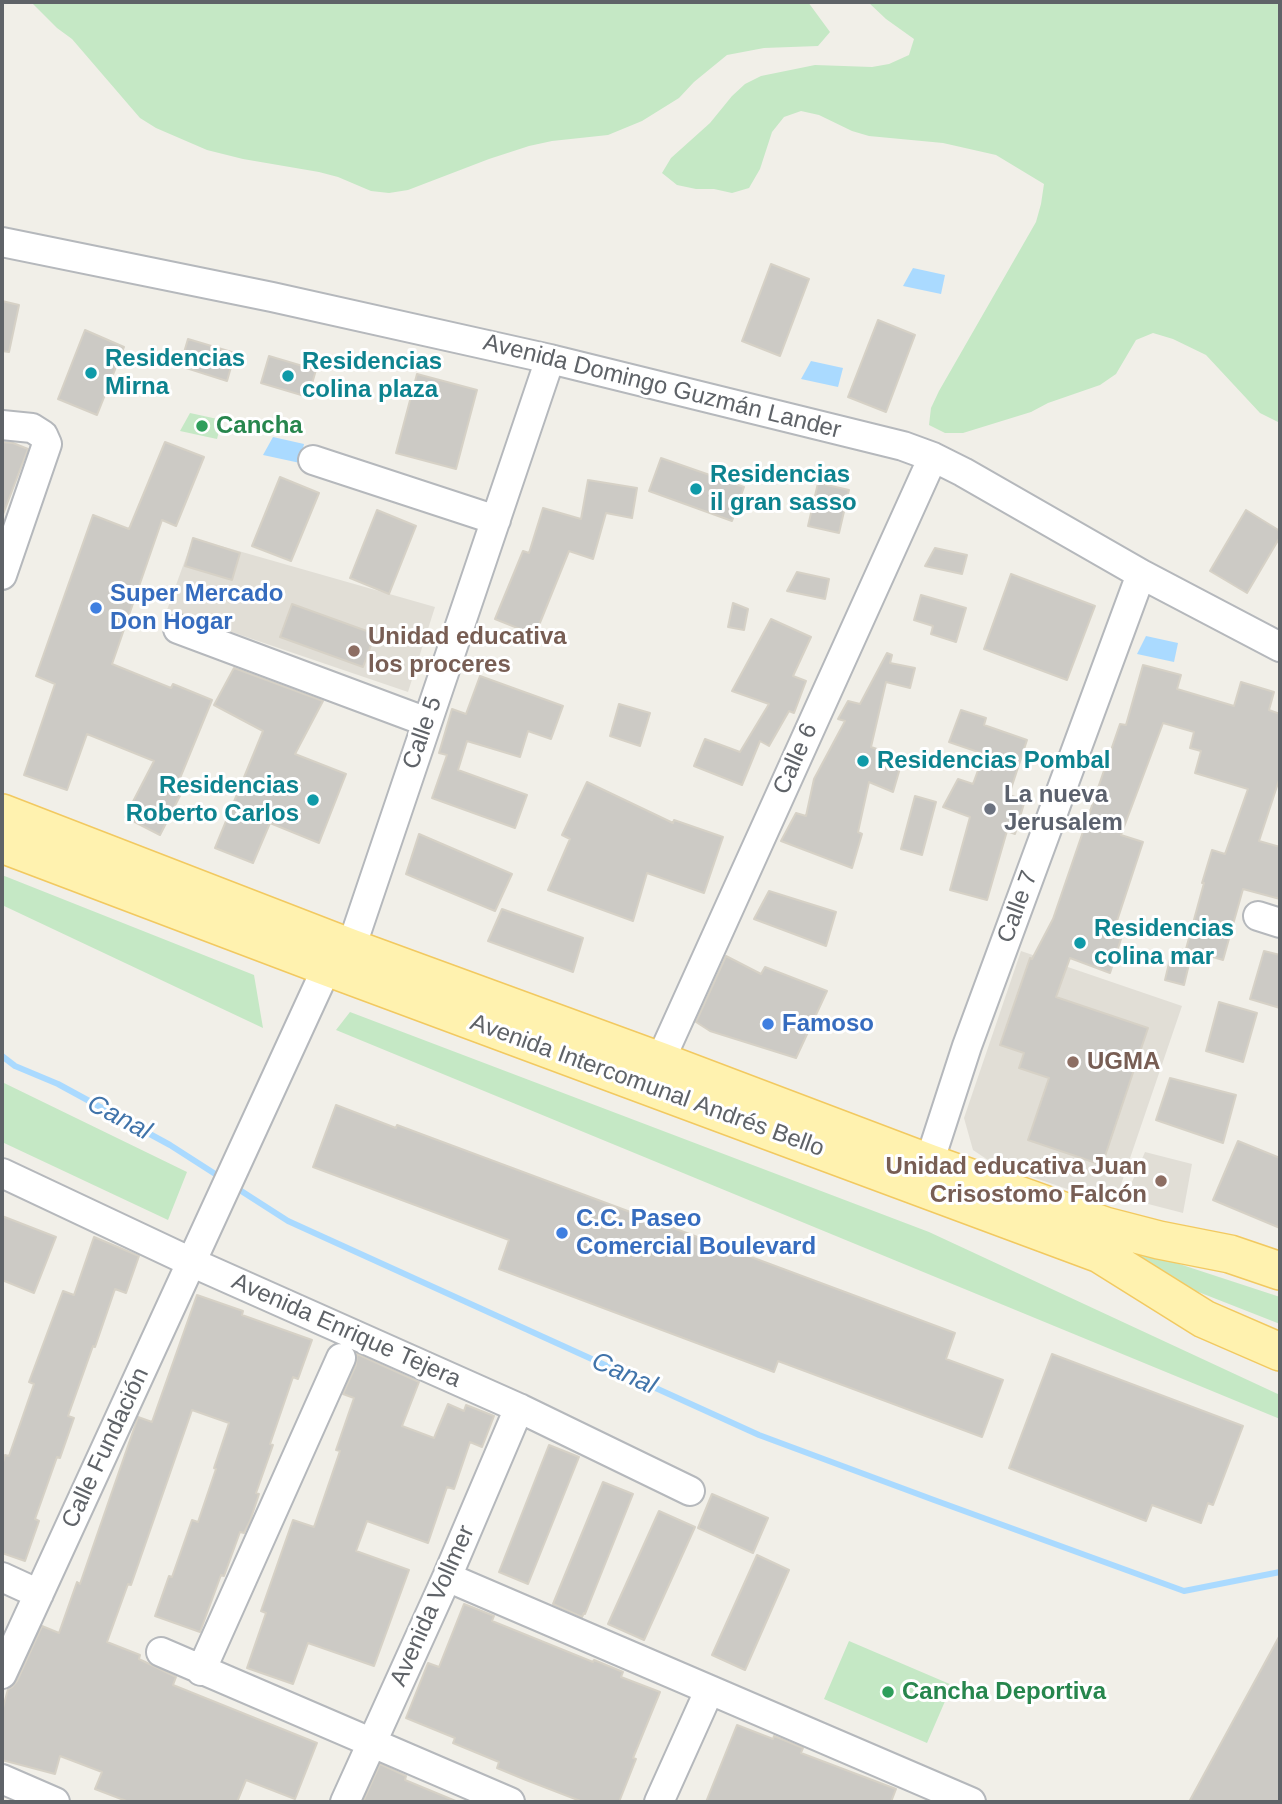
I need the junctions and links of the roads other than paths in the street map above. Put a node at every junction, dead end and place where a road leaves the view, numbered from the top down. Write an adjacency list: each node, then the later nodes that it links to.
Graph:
1 (2, 242): 2 (street, Avenida Domingo Guzmán Lander)
2 (550, 359): 4 (street, Avenida Domingo Guzmán Lander); 6 (street, Calle 5)
3 (2, 425): 8 (street)
4 (933, 457): 7 (street, Avenida Domingo Guzmán Lander); 15 (street, Calle 6)
5 (313, 460): 6 (street)
6 (496, 520): 11 (street, Calle 5)
7 (1141, 574): 10 (street, Avenida Domingo Guzmán Lander); 16 (street, Calle 7)
8 (2, 575)
9 (178, 629): 11 (street)
10 (1280, 647)
11 (427, 722): 14 (street, Calle 5)
12 (2, 813): 14 (main road, Avenida Intercomunal Andrés Bello)
13 (2, 844): 14 (main road, Avenida Intercomunal Andrés Bello)
14 (339, 958): 15 (main road, Avenida Intercomunal Andrés Bello); 18 (street, Calle Fundación); 20 (main road, Avenida Intercomunal Andrés Bello)
15 (660, 1061): 16 (main road, Avenida Intercomunal Andrés Bello)
16 (929, 1163): 19 (main road, Avenida Intercomunal Andrés Bello)
17 (2, 1173): 18 (street, Avenida Enrique Tejera)
18 (191, 1262): 22 (street, Avenida Enrique Tejera); 26 (street, Calle Fundación)
19 (1280, 1271)
20 (1280, 1352)
21 (341, 1358): 28 (street)
22 (520, 1408): 23 (street, Avenida Enrique Tejera); 25 (street, Avenida Vollmer)
23 (690, 1491)
24 (2, 1577): 26 (street)
25 (447, 1577): 30 (street); 31 (street, Avenida Vollmer)
26 (39, 1594): 29 (street, Calle Fundación)
27 (161, 1652): 28 (street)
28 (201, 1671): 31 (street)
29 (2, 1674)
30 (709, 1690): 36 (street); 37 (street)
31 (372, 1743): 34 (street, Avenida Vollmer); 35 (street)
32 (2, 1779): 33 (street)
33 (55, 1802)
34 (345, 1802)
35 (510, 1802)
36 (659, 1802)
37 (971, 1802)

